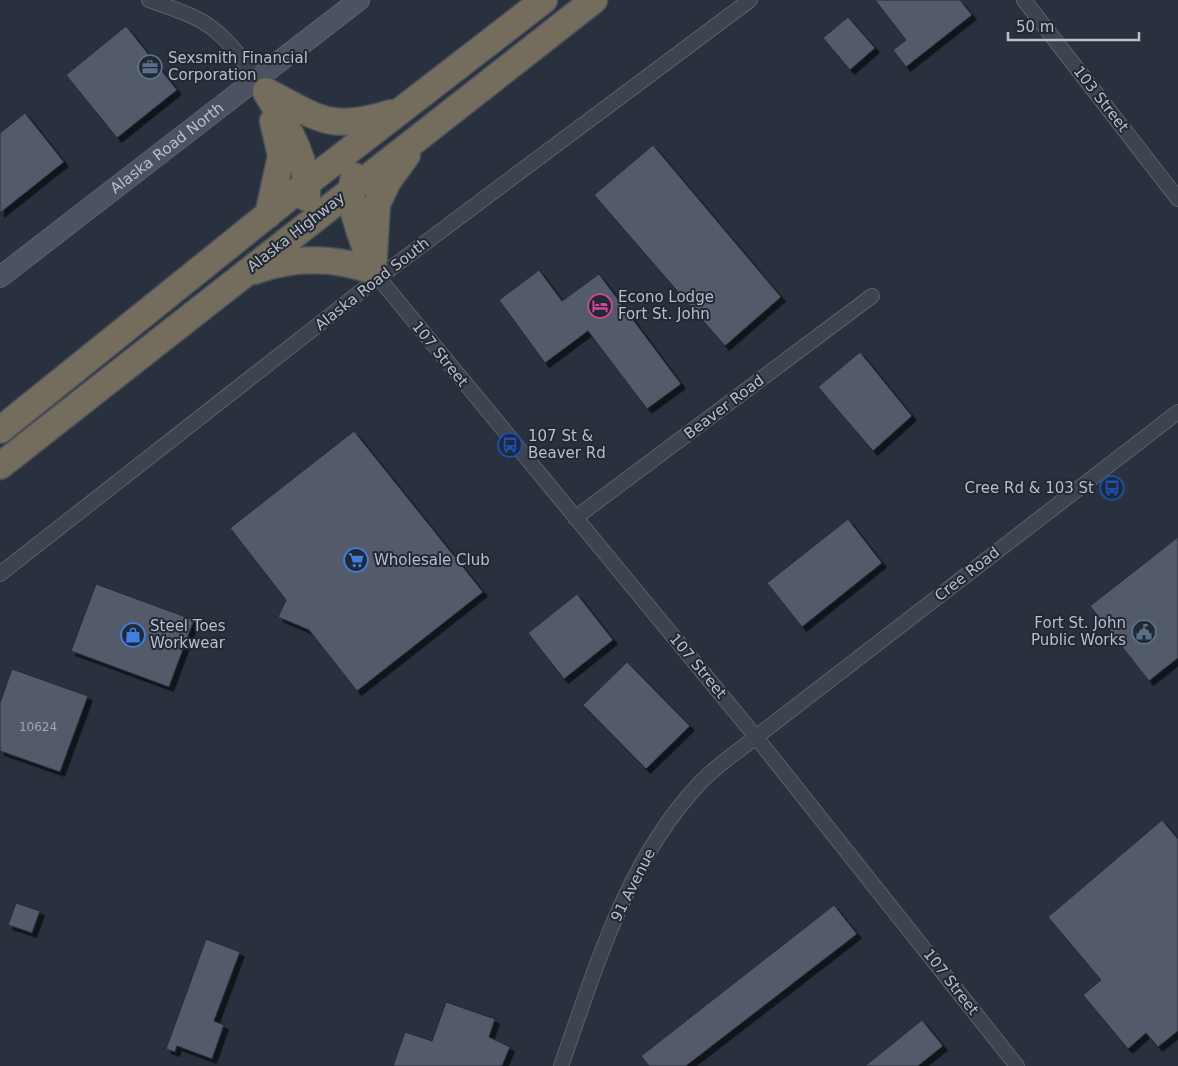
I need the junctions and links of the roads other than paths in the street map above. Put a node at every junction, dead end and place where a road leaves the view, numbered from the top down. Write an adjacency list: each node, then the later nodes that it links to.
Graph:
1 (359, 0): 7 (street, Alaska Road North)
2 (544, 0): 8 (highway, Alaska Highway)
3 (594, 0): 9 (highway, Alaska Highway)
4 (750, 0): 16 (street, Alaska Road South)
5 (1024, 0): 13 (street, 103 Street)
6 (154, 1): 7 (street)
7 (261, 85): 8 (highway); 11 (highway); 14 (highway); 18 (street, Alaska Road North)
8 (405, 109): 10 (highway, Alaska Highway)
9 (424, 132): 12 (highway, Alaska Highway); 16 (highway)
10 (364, 141): 11 (highway, Alaska Highway); 12 (highway)
11 (307, 183): 14 (highway, Alaska Highway); 15 (highway)
12 (350, 189): 15 (highway, Alaska Highway); 16 (highway)
13 (1178, 199)
14 (268, 215): 21 (highway, Alaska Highway)
15 (306, 224): 17 (highway, Alaska Highway)
16 (376, 274): 17 (highway); 23 (street, 107 Street); 24 (street, Alaska Road South)
17 (239, 276): 22 (highway, Alaska Highway)
18 (0, 278)
19 (872, 296): 23 (street, Beaver Road)
20 (1178, 412): 25 (street, Cree Road)
21 (0, 430)
22 (0, 466)
23 (575, 518): 25 (street, 107 Street)
24 (0, 574)
25 (756, 737): 26 (street, 91 Avenue); 27 (street, 107 Street)
26 (561, 1066)
27 (1017, 1066)

